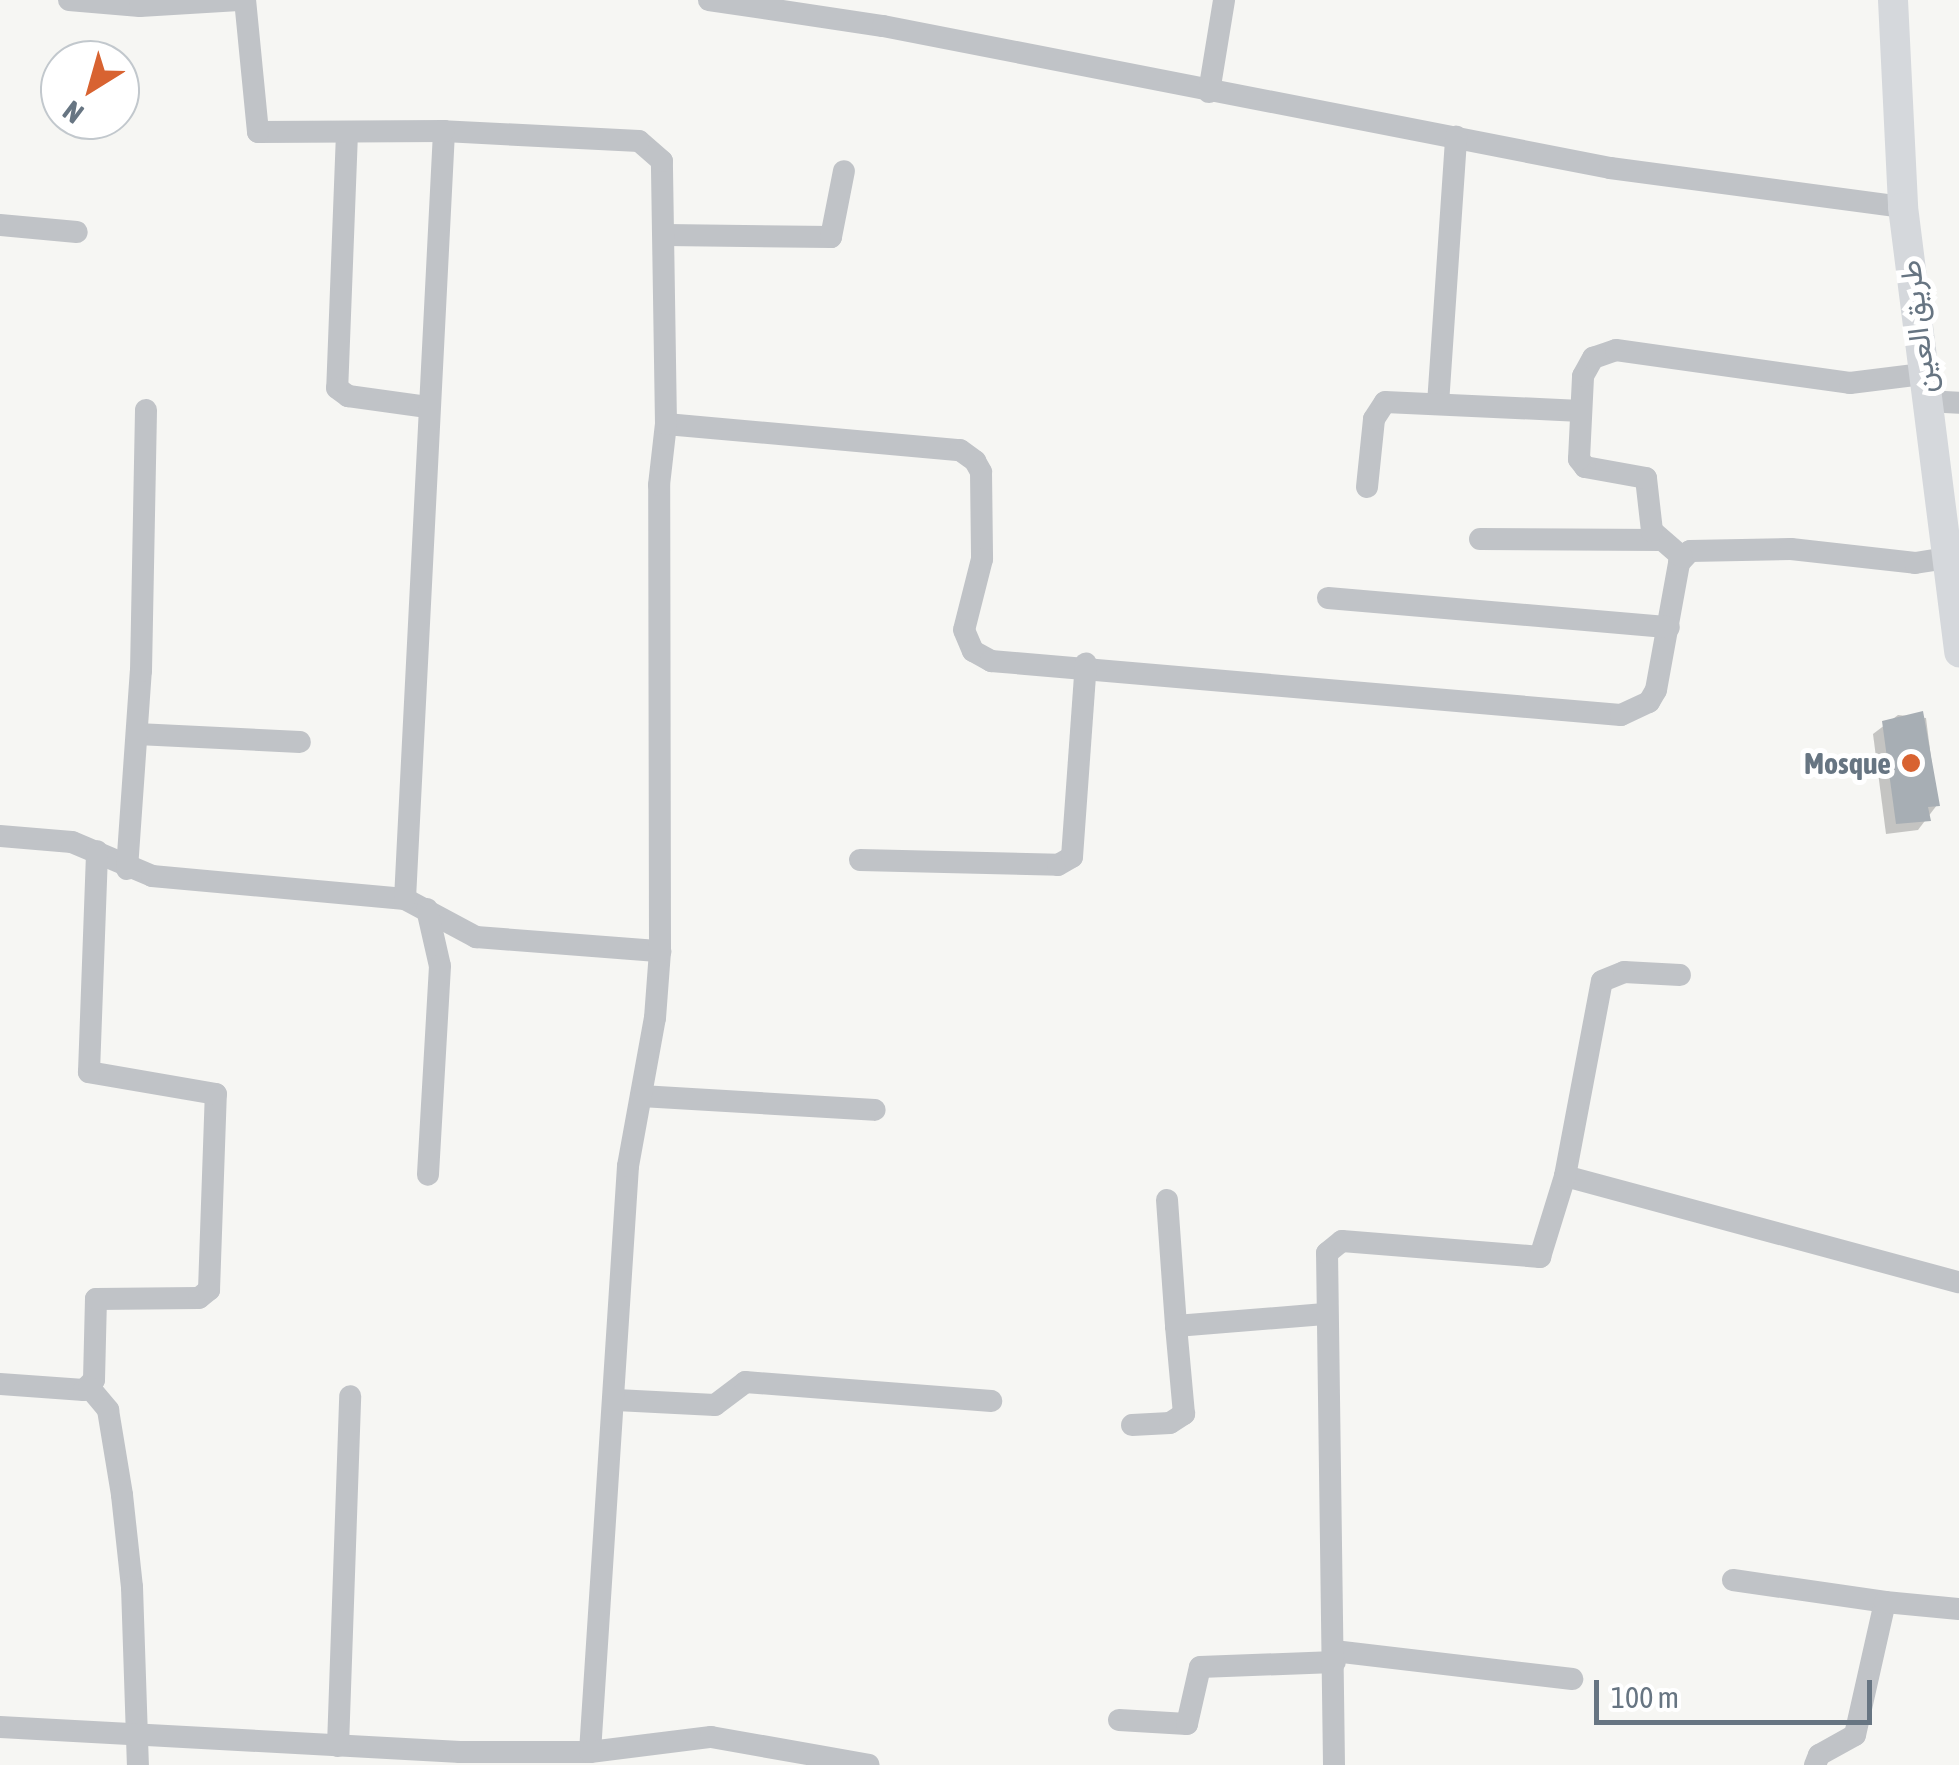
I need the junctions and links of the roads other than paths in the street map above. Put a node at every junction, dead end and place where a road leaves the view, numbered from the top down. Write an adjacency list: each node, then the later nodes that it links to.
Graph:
1 (69, 0): 2 (street)
2 (242, 0): 8 (street)
3 (709, 0): 6 (street)
4 (1224, 0): 6 (street)
5 (1893, 0): 11 (main road, طريق العين)
6 (1209, 92): 9 (street)
7 (444, 132): 8 (street); 14 (street); 18 (street)
8 (346, 133): 18 (street)
9 (1456, 137): 11 (street); 17 (street)
10 (844, 171): 14 (street)
11 (1903, 206): 15 (main road, طريق العين)
12 (0, 225): 13 (street)
13 (77, 232)
14 (666, 234): 21 (street)
15 (1924, 388): 16 (street); 20 (street); 26 (main road, طريق العين)
16 (1959, 403)
17 (1438, 404): 20 (street); 22 (street)
18 (427, 407): 37 (street)
19 (146, 410): 31 (street)
20 (1581, 411): 24 (street)
21 (666, 424): 30 (street); 39 (street)
22 (1367, 487)
23 (1480, 539): 24 (street)
24 (1661, 540): 25 (street)
25 (1682, 557): 26 (street); 28 (street)
26 (1948, 558): 29 (main road, طريق العين)
27 (1328, 598): 28 (street)
28 (1669, 627): 30 (street)
29 (1959, 652)
30 (1086, 664): 35 (street)
31 (137, 734): 32 (street); 36 (street)
32 (300, 742)
33 (0, 836): 34 (street)
34 (98, 851): 36 (street); 50 (street)
35 (860, 860)
36 (126, 868): 37 (street)
37 (405, 899): 38 (street)
38 (427, 909): 39 (street); 43 (street)
39 (660, 952): 41 (street)
40 (1680, 974): 44 (street)
41 (642, 1096): 42 (street); 52 (street)
42 (876, 1110)
43 (428, 1175)
44 (1565, 1176): 46 (street); 47 (street)
45 (1167, 1200): 48 (street)
46 (1959, 1282)
47 (1325, 1314): 48 (street); 58 (street)
48 (1176, 1326): 54 (street)
49 (0, 1384): 50 (street)
50 (89, 1387): 62 (street)
51 (350, 1396): 63 (street)
52 (616, 1400): 53 (street); 65 (street)
53 (990, 1401)
54 (1132, 1425)
55 (1733, 1580): 56 (street)
56 (1886, 1602): 57 (street); 69 (street)
57 (1959, 1609)
58 (1334, 1657): 59 (street); 60 (street); 68 (street)
59 (1572, 1680)
60 (1119, 1720)
61 (0, 1726): 62 (street)
62 (136, 1733): 64 (street); 66 (street)
63 (338, 1746): 64 (street); 65 (street)
64 (285, 1754)
65 (602, 1756): 67 (street)
66 (138, 1765)
67 (869, 1765)
68 (1334, 1765)
69 (1815, 1765)

